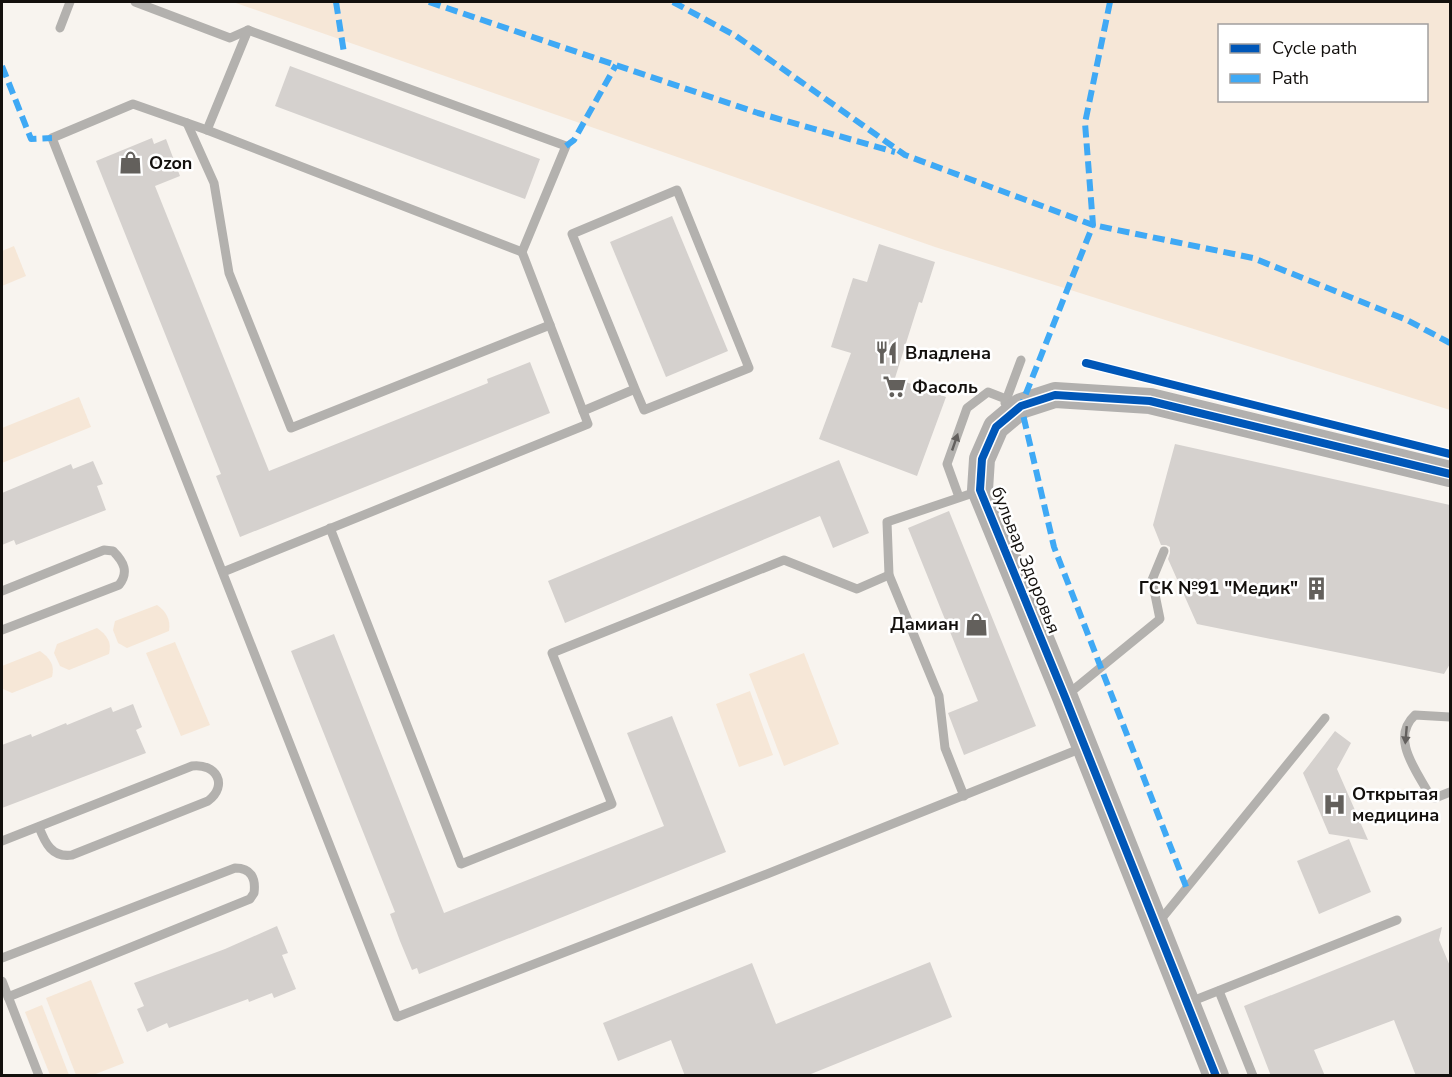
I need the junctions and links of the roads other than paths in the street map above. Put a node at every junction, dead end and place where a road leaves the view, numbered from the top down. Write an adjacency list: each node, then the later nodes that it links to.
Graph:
1 (70, 2): 3 (lane)
2 (135, 2): 4 (lane)
3 (60, 28)
4 (248, 30): 6 (lane); 7 (lane)
5 (187, 123): 6 (lane); 8 (lane); 18 (lane)
6 (207, 130): 7 (lane)
7 (522, 252): 8 (lane)
8 (550, 325): 12 (lane)
9 (1021, 360): 11 (lane)
10 (635, 389): 10 (lane); 12 (lane)
11 (1006, 399): 13 (lane); 15 (lane, one-way to 11)
12 (583, 411): 16 (lane)
13 (996, 427): 14 (street, бульвар Здоровья); 15 (street, бульвар Здоровья)
14 (1450, 474)
15 (969, 494): 19 (lane); 22 (street, бульвар Здоровья)
16 (330, 528): 18 (lane); 19 (lane)
17 (1164, 551): 22 (lane)
18 (223, 572): 27 (lane)
19 (889, 575): 27 (lane)
20 (2, 591): 21 (lane)
21 (2, 630)
22 (1065, 697): 25 (street, бульвар Здоровья)
23 (1450, 717): 26 (lane, one-way to 26)
24 (1325, 718): 31 (lane)
25 (1085, 747): 27 (lane); 31 (street, бульвар Здоровья)
26 (1450, 792)
27 (964, 796)
28 (39, 827): 28 (lane); 29 (lane)
29 (2, 841)
30 (1397, 920): 34 (lane)
31 (1155, 926): 36 (street, бульвар Здоровья)
32 (2, 958): 35 (lane)
33 (2, 981): 35 (lane)
34 (1219, 991): 36 (lane); 39 (lane)
35 (8, 997): 37 (lane)
36 (1187, 1004): 38 (street, бульвар Здоровья)
37 (39, 1076)
38 (1216, 1076)
39 (1253, 1076)

